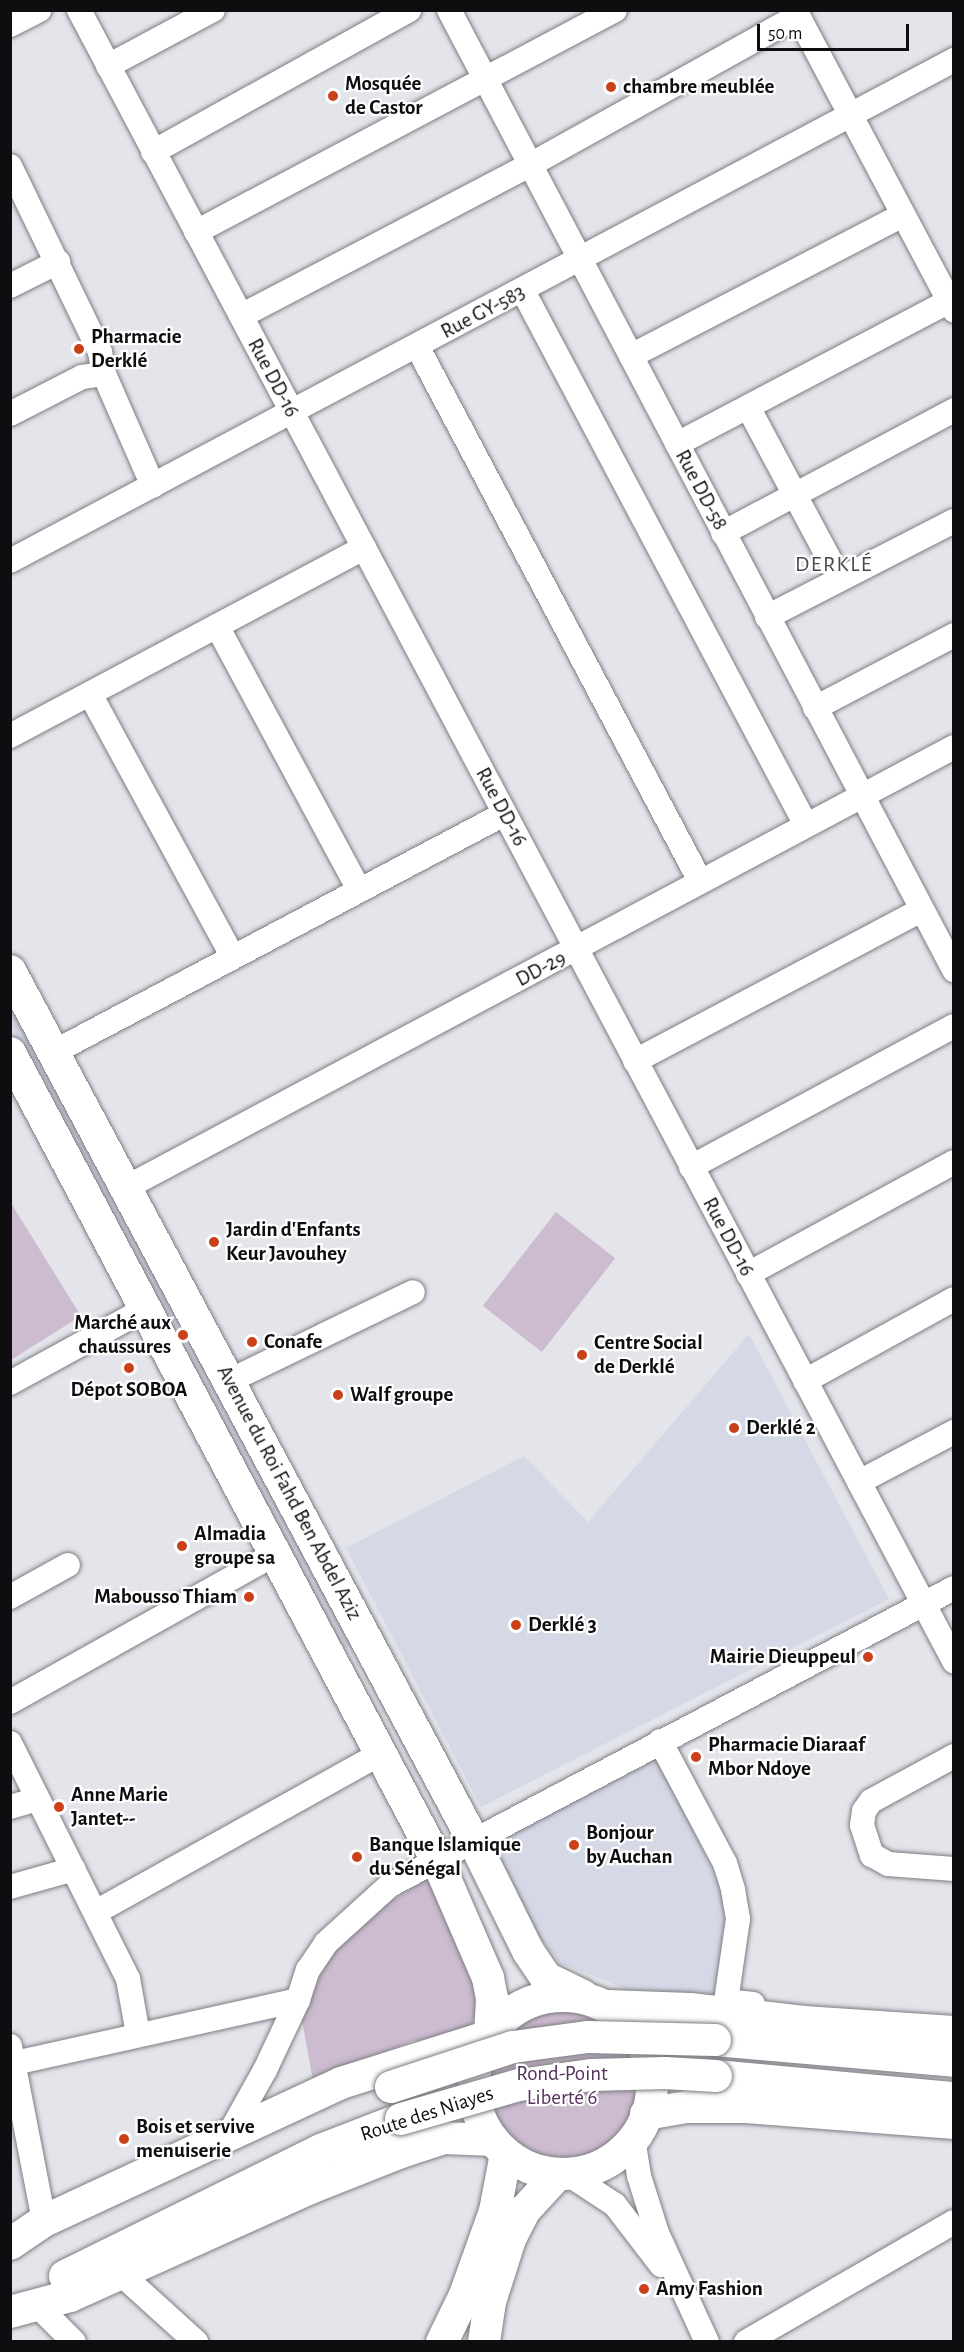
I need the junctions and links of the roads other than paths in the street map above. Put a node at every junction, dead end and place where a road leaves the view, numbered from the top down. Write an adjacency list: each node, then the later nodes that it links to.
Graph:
1 (39, 10): 8 (street)
2 (79, 10): 10 (street, Rue DD-16)
3 (213, 10): 10 (street)
4 (409, 10): 13 (street)
5 (449, 10): 11 (street, Rue DD-58)
6 (615, 10): 11 (street)
7 (796, 13): 12 (street); 14 (street)
8 (10, 25)
9 (954, 60): 12 (street, Rue GY-583)
10 (108, 66): 13 (street, Rue DD-16)
11 (487, 82): 14 (street, Rue DD-58); 17 (street)
12 (851, 116): 16 (street); 18 (street, Rue GY-583)
13 (153, 152): 17 (street, Rue DD-16)
14 (530, 165): 18 (street, Rue DD-58); 23 (street)
15 (10, 166): 19 (street)
16 (903, 215): 22 (street); 25 (street)
17 (196, 232): 23 (street, Rue DD-16)
18 (580, 261): 21 (street, Rue GY-583); 25 (street, Rue DD-58)
19 (58, 262): 20 (street); 26 (street)
20 (10, 286)
21 (523, 291): 24 (street, Rue GY-583); 48 (street)
22 (951, 305): 27 (street)
23 (241, 316): 29 (street, Rue DD-16)
24 (417, 346): 29 (street, Rue GY-583); 49 (street)
25 (631, 356): 31 (street, Rue DD-58)
26 (104, 374): 30 (street); 32 (street)
27 (748, 407): 31 (street); 33 (street)
28 (954, 410): 33 (street)
29 (291, 412): 32 (street, Rue GY-583); 36 (street, Rue DD-16)
30 (10, 414)
31 (677, 444): 35 (street, Rue DD-58)
32 (153, 486): 37 (street, Rue GY-583)
33 (794, 495): 35 (street); 38 (street)
34 (954, 521): 38 (street)
35 (723, 532): 39 (street, Rue DD-58)
36 (364, 548): 40 (street); 47 (street, Rue DD-16)
37 (10, 561)
38 (840, 579): 39 (street)
39 (767, 617): 43 (street, Rue DD-58)
40 (217, 626): 42 (street); 50 (street)
41 (954, 635): 43 (street)
42 (90, 694): 44 (street); 53 (street)
43 (815, 708): 46 (street, Rue DD-58)
44 (10, 736)
45 (954, 747): 46 (street, DD-29)
46 (862, 796): 48 (street, DD-29); 51 (street, Rue DD-58)
47 (504, 814): 50 (street); 52 (street, Rue DD-16)
48 (806, 825): 49 (street, DD-29)
49 (700, 881): 52 (street, DD-29)
50 (359, 890): 53 (street)
51 (922, 910): 54 (street, Rue DD-58); 59 (street)
52 (576, 950): 59 (street, Rue DD-16); 62 (street, DD-29)
53 (233, 957): 57 (street)
54 (954, 970)
55 (10, 971): 57 (main road, Avenue du Roi Fahd Ben Abdel Aziz)
56 (954, 1026): 61 (street)
57 (54, 1052): 62 (main road, Avenue du Roi Fahd Ben Abdel Aziz)
58 (10, 1053): 66 (main road, Avenue du Roi Fahd Ben Abdel Aziz)
59 (635, 1061): 61 (street, Rue DD-16)
60 (954, 1162): 63 (street)
61 (691, 1167): 63 (street, Rue DD-16)
62 (127, 1187): 67 (main road, Avenue du Roi Fahd Ben Abdel Aziz)
63 (748, 1274): 68 (street, Rue DD-16)
64 (413, 1292): 67 (street)
65 (954, 1299): 68 (street)
66 (145, 1309): 69 (street); 72 (main road, Avenue du Roi Fahd Ben Abdel Aziz)
67 (229, 1381): 85 (main road, Avenue du Roi Fahd Ben Abdel Aziz)
68 (805, 1381): 71 (street, Rue DD-16)
69 (10, 1383)
70 (954, 1432): 71 (street)
71 (859, 1482): 76 (street, Rue DD-16)
72 (275, 1554): 78 (street); 81 (main road, Avenue du Roi Fahd Ben Abdel Aziz)
73 (68, 1565): 75 (street)
74 (954, 1588): 76 (street)
75 (10, 1597)
76 (923, 1604): 77 (street, Rue DD-16); 79 (street)
77 (954, 1661)
78 (13, 1694)
79 (660, 1741): 85 (street); 93 (street)
80 (10, 1743): 83 (street)
81 (382, 1753): 86 (main road, Avenue du Roi Fahd Ben Abdel Aziz); 90 (street)
82 (954, 1756): 88 (street)
83 (38, 1799): 84 (street); 87 (street)
84 (10, 1807)
85 (474, 1842): 86 (street); 92 (main road, Avenue du Roi Fahd Ben Abdel Aziz)
86 (437, 1860): 91 (street); 96 (main road, Avenue du Roi Fahd Ben Abdel Aziz)
87 (74, 1869): 89 (street); 90 (street)
88 (954, 1869)
89 (10, 1887)
90 (96, 1912): 95 (street)
91 (298, 2000): 95 (street); 102 (street)
92 (596, 2001): 94 (main road); 96 (main road); 101 (main road)
93 (954, 2020)
94 (954, 2032)
95 (138, 2034): 97 (street)
96 (490, 2036): 102 (main road); 103 (main road)
97 (12, 2058): 105 (street)
98 (954, 2061): 108 (main road, Route des Niayes, bridge)
99 (954, 2098): 111 (main road, Route des Niayes, bridge)
100 (954, 2123): 101 (main road)
101 (640, 2126): 104 (main road); 110 (street)
102 (228, 2136): 105 (main road)
103 (500, 2147): 104 (main road); 109 (main road); 114 (main road)
104 (563, 2174): 110 (street); 115 (main road)
105 (44, 2221): 107 (main road)
106 (954, 2222): 117 (street)
107 (10, 2244)
108 (10, 2258)
109 (120, 2272): 111 (main road); 113 (street)
110 (689, 2307): 116 (street)
111 (19, 2308): 112 (street)
112 (74, 2342)
113 (195, 2342)
114 (442, 2342)
115 (484, 2342)
116 (707, 2342)
117 (746, 2342)

